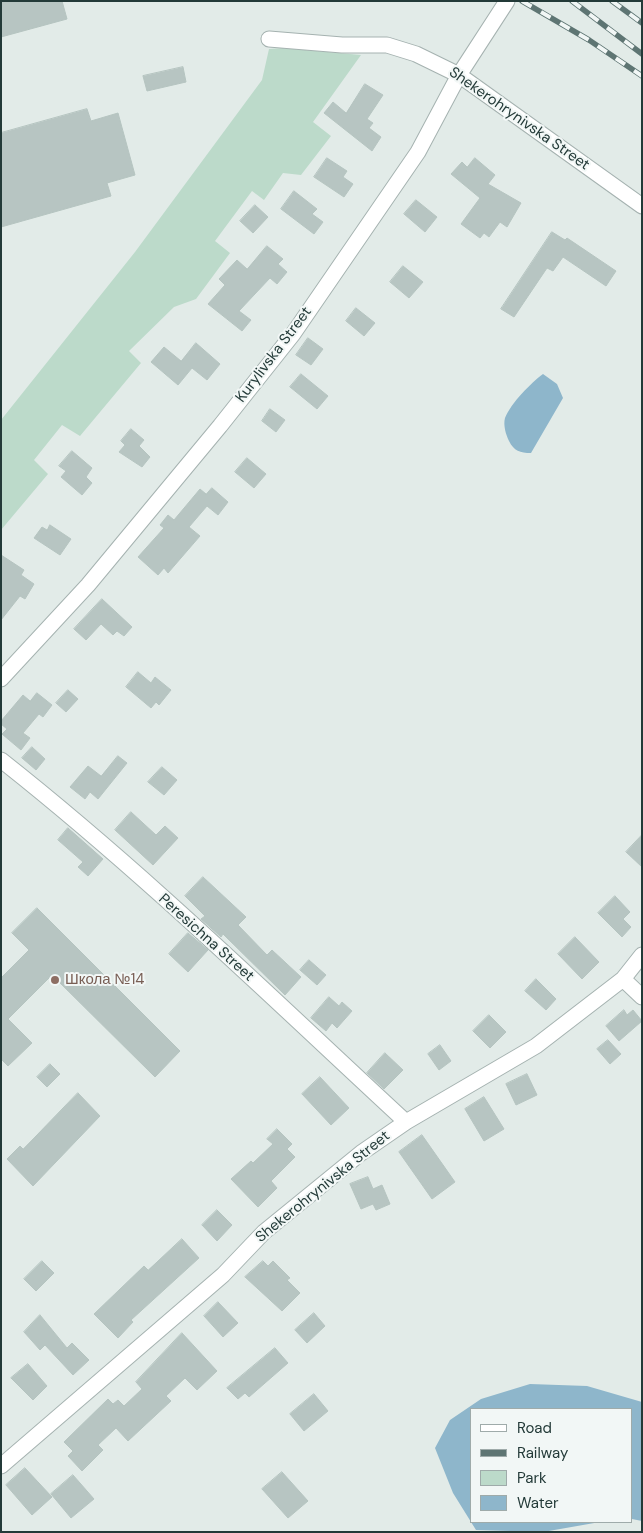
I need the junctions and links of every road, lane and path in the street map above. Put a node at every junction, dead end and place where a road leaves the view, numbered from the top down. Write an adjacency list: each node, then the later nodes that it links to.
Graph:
1 (507, 1): 3 (street, Kurylivska Street)
2 (269, 39): 3 (street, Shekerohrynivska Street)
3 (459, 75): 4 (street, Shekerohrynivska Street); 5 (street, Kurylivska Street)
4 (642, 206)
5 (1, 679)
6 (1, 760): 10 (street, Peresichna Street)
7 (642, 955): 8 (street, Shekerohrynivska Street)
8 (623, 978): 9 (street); 10 (street, Shekerohrynivska Street)
9 (642, 997)
10 (406, 1122): 11 (street, Shekerohrynivska Street)
11 (1, 1466)

